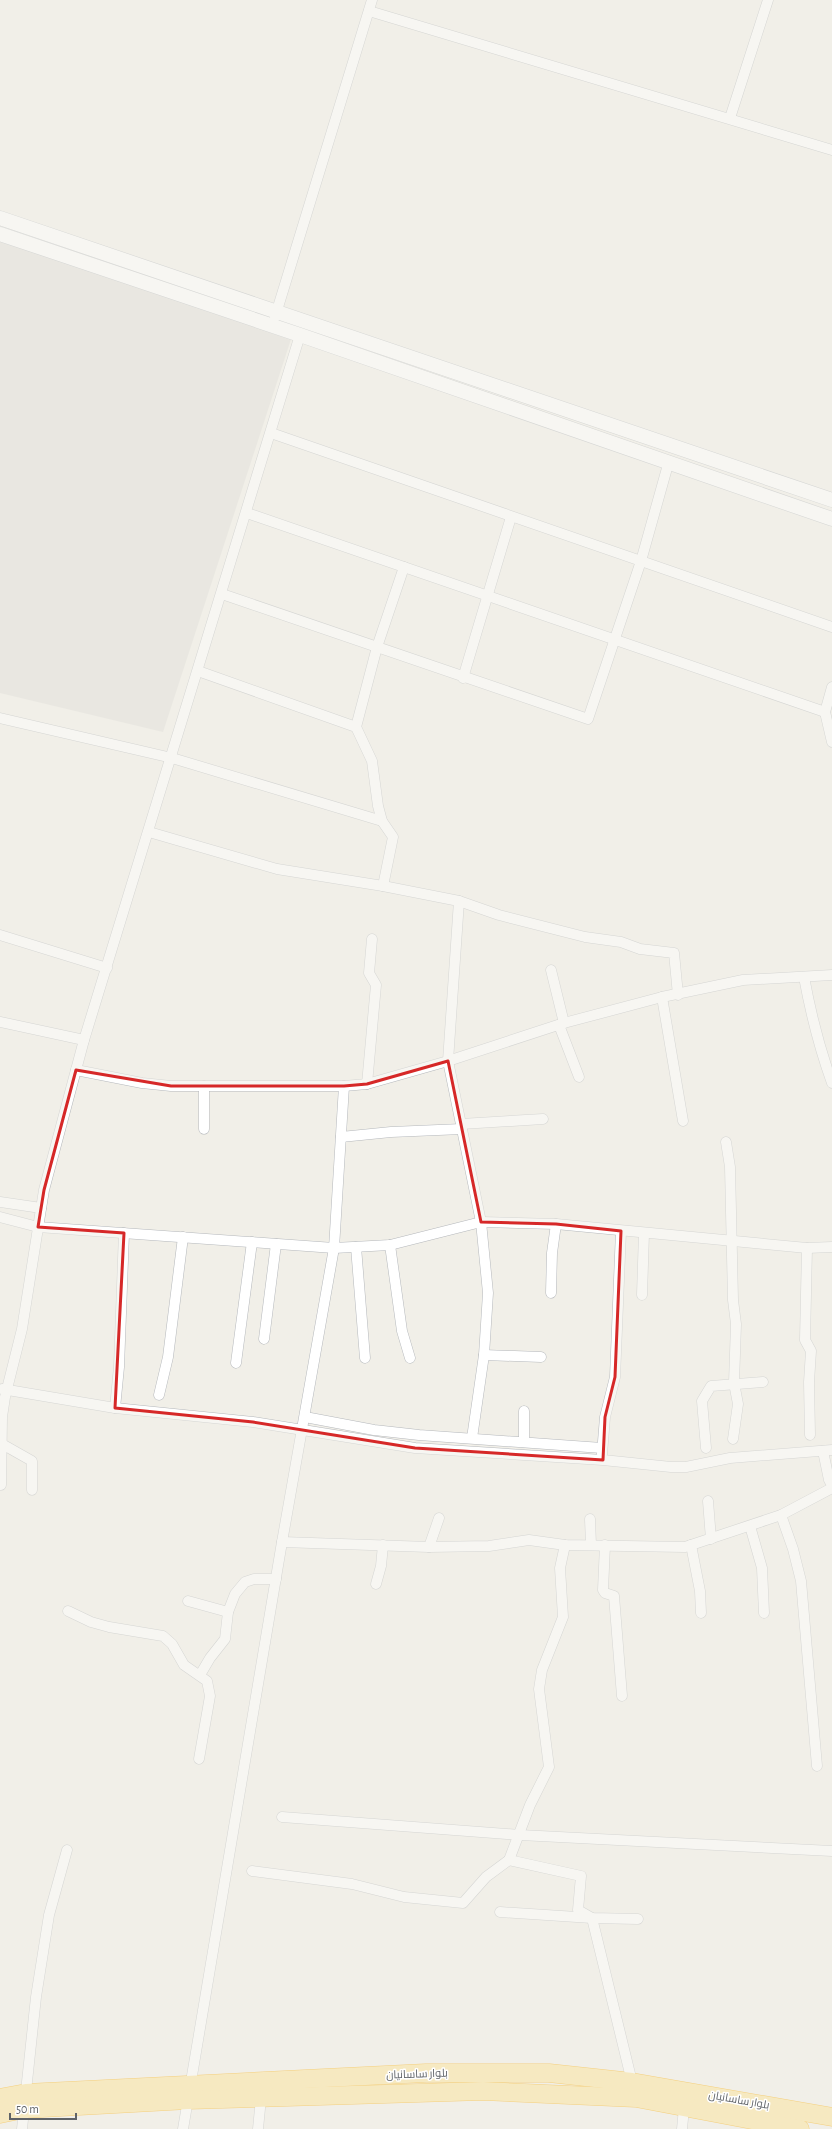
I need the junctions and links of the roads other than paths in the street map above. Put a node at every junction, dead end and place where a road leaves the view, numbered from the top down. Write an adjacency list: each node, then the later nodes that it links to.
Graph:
1 (372, 0): 3 (street)
2 (768, 0): 4 (street)
3 (369, 11): 4 (street); 8 (street)
4 (730, 118): 5 (street)
5 (832, 150)
6 (0, 218): 8 (street)
7 (0, 234): 8 (street)
8 (274, 319): 9 (street); 12 (street)
9 (300, 335): 10 (street); 11 (street)
10 (271, 433): 13 (street); 14 (street)
11 (669, 461): 15 (street); 16 (street)
12 (832, 500)
13 (246, 513): 17 (street); 18 (street)
14 (511, 517): 16 (street); 19 (street)
15 (832, 519)
16 (641, 561): 20 (street); 21 (street)
17 (404, 567): 19 (street); 22 (street)
18 (222, 594): 22 (street); 23 (street)
19 (487, 597): 21 (street); 24 (street)
20 (832, 627)
21 (615, 641): 24 (street); 26 (street)
22 (377, 647): 24 (street); 28 (street)
23 (198, 671): 28 (street); 30 (street)
24 (463, 678)
25 (832, 687): 26 (street)
26 (825, 712): 29 (street)
27 (0, 718): 30 (street)
28 (356, 727): 31 (street)
29 (832, 742)
30 (172, 758): 31 (street); 32 (street)
31 (382, 821): 33 (street)
32 (149, 832): 33 (street); 37 (street)
33 (383, 886): 34 (street)
34 (459, 901): 41 (street); 46 (street)
35 (0, 935): 37 (street)
36 (372, 939): 50 (street)
37 (107, 968): 45 (street)
38 (551, 970): 44 (street)
39 (832, 975): 40 (street)
40 (804, 977): 41 (street); 49 (street)
41 (678, 995): 42 (street)
42 (662, 997): 44 (street); 54 (street)
43 (0, 1022): 45 (street)
44 (562, 1024): 46 (street); 48 (street)
45 (84, 1040): 47 (street)
46 (448, 1061): 50 (street); 55 (street)
47 (76, 1070): 51 (street); 60 (street)
48 (579, 1078)
49 (832, 1083)
50 (367, 1084): 52 (street)
51 (204, 1086): 52 (street); 56 (street)
52 (344, 1086): 57 (street)
53 (543, 1119): 55 (street)
54 (684, 1121)
55 (462, 1126): 57 (street); 62 (street)
56 (204, 1129)
57 (341, 1137): 75 (street)
58 (726, 1142): 69 (street)
59 (0, 1202): 60 (street)
60 (41, 1208): 64 (street)
61 (0, 1217): 64 (street)
62 (481, 1222): 63 (street); 72 (street); 80 (street)
63 (556, 1224): 65 (street); 77 (street)
64 (38, 1227): 66 (street); 87 (street)
65 (621, 1231): 67 (street); 98 (street)
66 (124, 1233): 68 (street); 89 (street)
67 (644, 1233): 69 (street); 78 (street)
68 (183, 1237): 70 (street); 88 (street)
69 (733, 1240): 76 (street); 86 (street)
70 (252, 1242): 71 (street); 84 (street)
71 (276, 1244): 75 (street); 79 (street)
72 (390, 1245): 73 (street); 82 (street)
73 (356, 1247): 75 (street); 81 (street)
74 (832, 1247): 76 (street)
75 (334, 1248): 91 (street)
76 (807, 1248): 93 (street)
77 (551, 1293)
78 (642, 1295)
79 (264, 1339)
80 (484, 1355): 83 (street); 94 (street)
81 (365, 1358)
82 (410, 1358)
83 (541, 1358)
84 (236, 1363)
85 (764, 1382): 86 (street)
86 (734, 1383): 95 (street); 99 (street)
87 (4, 1389): 89 (street); 97 (street)
88 (159, 1395)
89 (115, 1408): 92 (street)
90 (524, 1411): 96 (street)
91 (305, 1417): 92 (street); 94 (street)
92 (302, 1431): 101 (street); 111 (street)
93 (810, 1436)
94 (472, 1438): 96 (street)
95 (733, 1439)
96 (524, 1442): 98 (street)
97 (2, 1444): 102 (street); 104 (street)
98 (602, 1448): 101 (street)
99 (706, 1448)
100 (828, 1451): 101 (street); 103 (street)
101 (603, 1460)
102 (1, 1485)
103 (832, 1487): 106 (street)
104 (32, 1490)
105 (708, 1501): 110 (street)
106 (781, 1515): 109 (street); 128 (street)
107 (439, 1518): 117 (street)
108 (590, 1519): 114 (street)
109 (750, 1526): 110 (street); 123 (street)
110 (711, 1539): 116 (street)
111 (282, 1542): 112 (street); 118 (street)
112 (383, 1545): 117 (street); 119 (street)
113 (565, 1545): 114 (street); 117 (street); 130 (street)
114 (591, 1545): 115 (street)
115 (605, 1545): 116 (street); 126 (street)
116 (691, 1545): 124 (street)
117 (429, 1547)
118 (276, 1579): 122 (street); 139 (street)
119 (376, 1584)
120 (188, 1601): 122 (street)
121 (68, 1611): 125 (street)
122 (228, 1612): 125 (street)
123 (764, 1613)
124 (701, 1614)
125 (200, 1675): 127 (street)
126 (622, 1696)
127 (199, 1759)
128 (816, 1766)
129 (282, 1817): 130 (street)
130 (520, 1835): 132 (street); 133 (street)
131 (67, 1850): 142 (street)
132 (832, 1851)
133 (509, 1860): 134 (street); 136 (street)
134 (252, 1871)
135 (500, 1912): 136 (street)
136 (592, 1918): 137 (street); 138 (street)
137 (638, 1918)
138 (634, 2090): 139 (highway, بلوار ساسانیان); 141 (highway, بلوار ساسانیان); 143 (highway, بلوار ساسانیان); 145 (highway, بلوار ساسانیان)
139 (190, 2092): 141 (highway, بلوار ساسانیان); 142 (highway, بلوار ساسانیان); 147 (street)
140 (0, 2098): 142 (highway, بلوار ساسانیان)
141 (262, 2098): 148 (street)
142 (25, 2101): 144 (highway, بلوار ساسانیان); 146 (street)
143 (684, 2108): 149 (street); 150 (highway, بلوار ساسانیان)
144 (0, 2114)
145 (832, 2117)
146 (22, 2129)
147 (183, 2129)
148 (258, 2129)
149 (682, 2129)
150 (800, 2129)

